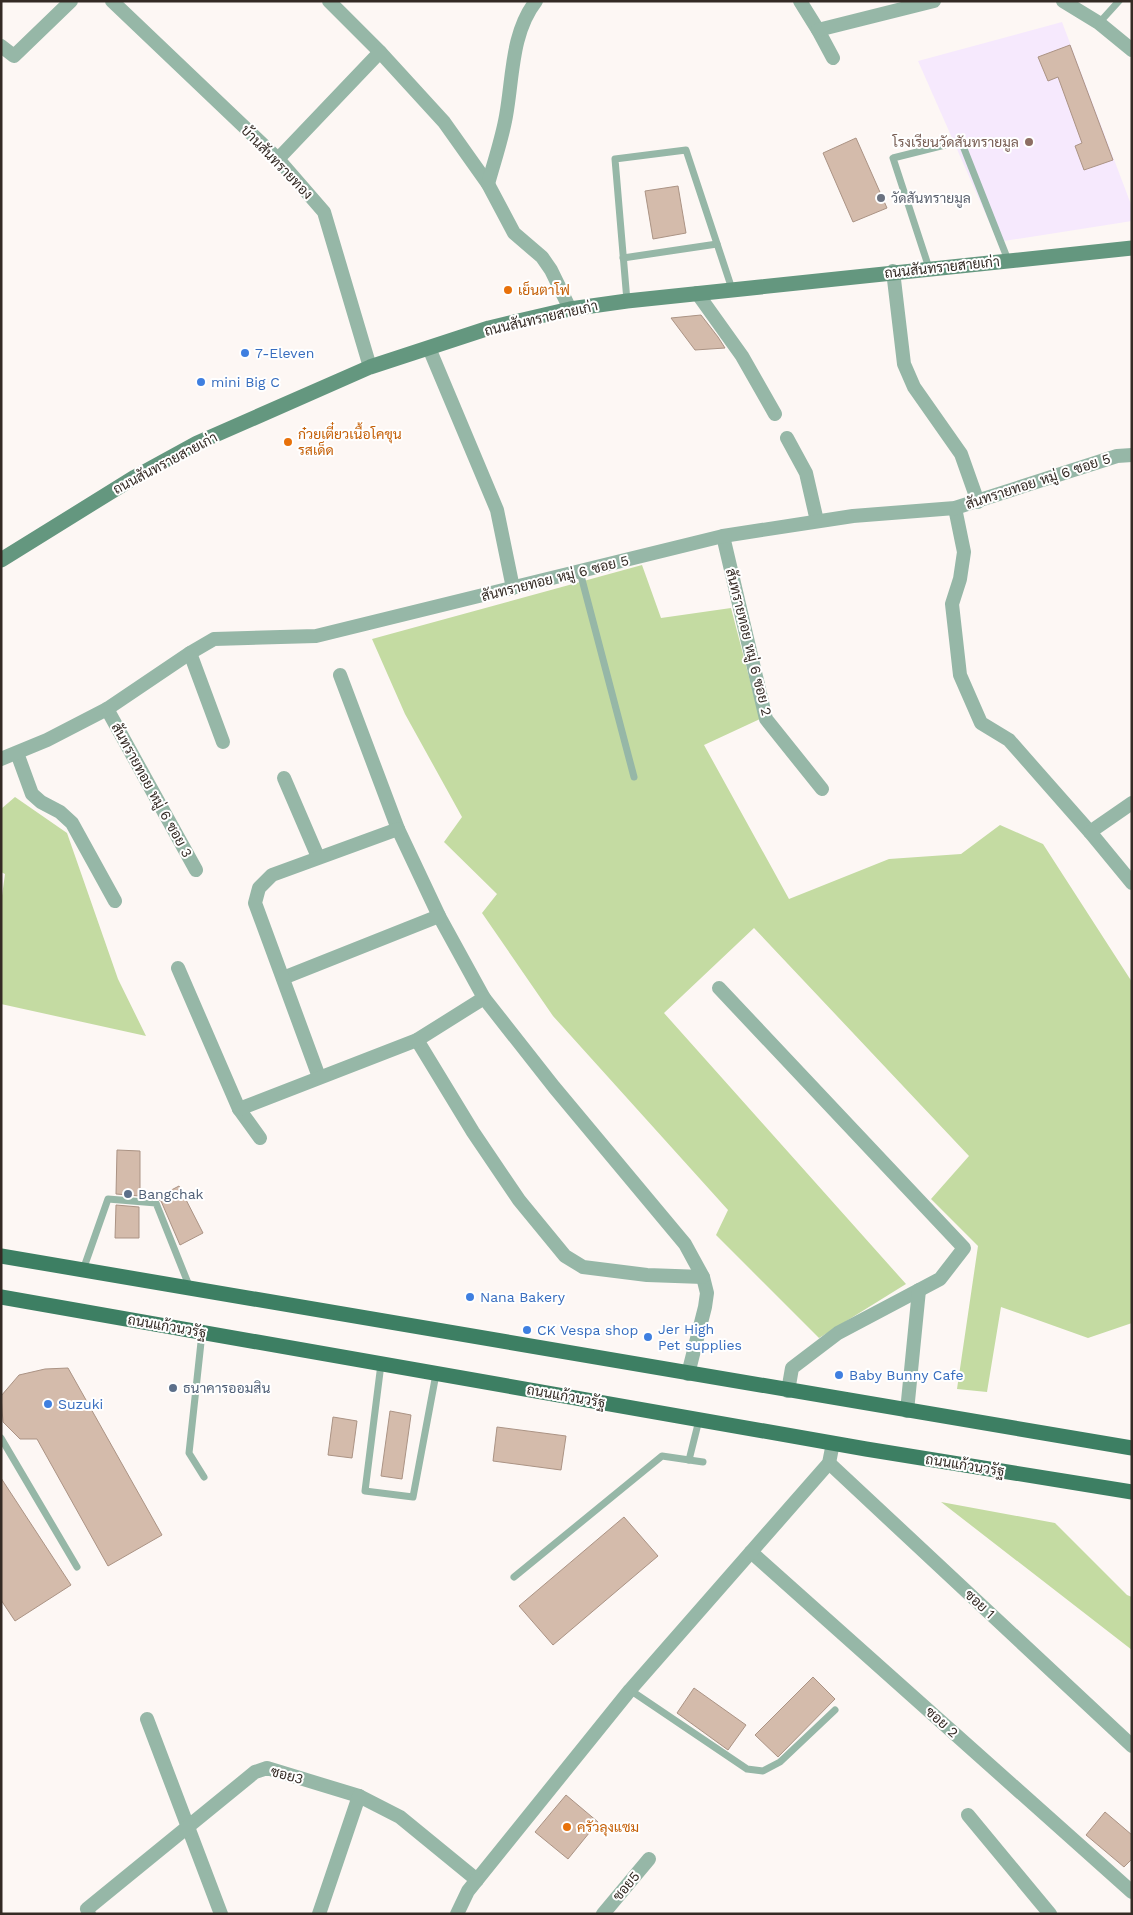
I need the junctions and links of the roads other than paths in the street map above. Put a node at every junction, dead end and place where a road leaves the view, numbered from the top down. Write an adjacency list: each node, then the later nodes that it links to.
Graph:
1 (71, 1): 11 (street)
2 (112, 1): 15 (street, บ้านสันทรายทอง)
3 (329, 1): 13 (street)
4 (536, 1): 16 (street)
5 (800, 1): 10 (street)
6 (934, 1): 10 (street)
7 (1063, 1): 9 (street)
8 (1119, 1): 9 (lane)
9 (1099, 23): 12 (street)
10 (818, 30): 14 (street)
11 (1, 46)
12 (1132, 50)
13 (380, 52): 15 (street); 16 (street)
14 (832, 58)
15 (278, 159): 28 (street, บ้านสันทรายทอง)
16 (488, 184): 26 (street)
17 (717, 244): 19 (lane); 19 (lane); 23 (lane)
18 (1132, 248): 20 (main road, ถนนสันทรายสายเก่า)
19 (623, 258): 25 (lane)
20 (1008, 260): 21 (main road, ถนนสันทรายสายเก่า); 21 (lane)
21 (929, 268): 22 (main road, ถนนสันทรายสายเก่า)
22 (893, 271): 23 (main road, ถนนสันทรายสายเก่า); 32 (street)
23 (732, 288): 24 (main road, ถนนสันทรายสายเก่า)
24 (697, 293): 25 (main road, ถนนสันทรายสายเก่า); 29 (street)
25 (627, 300): 26 (main road, ถนนสันทรายสายเก่า)
26 (570, 309): 27 (main road, ถนนสันทรายสายเก่า)
27 (429, 348): 28 (main road, ถนนสันทรายสายเก่า); 38 (street)
28 (370, 367): 36 (main road, ถนนสันทรายสายเก่า)
29 (775, 414)
30 (787, 438): 34 (street)
31 (1132, 455): 32 (street, สันทรายทอย หมู่ 6 ซอย 5)
32 (978, 502): 33 (street, สันทรายทอย หมู่ 6 ซอย 5)
33 (955, 508): 34 (street, สันทรายทอย หมู่ 6 ซอย 5); 50 (street)
34 (817, 521): 35 (street, สันทรายทอย หมู่ 6 ซอย 5)
35 (724, 536): 37 (street, สันทรายทอย หมู่ 6 ซอย 5); 47 (street, สันทรายทอย หมู่ 6 ซอย 2)
36 (1, 560)
37 (580, 572): 38 (street, สันทรายทอย หมู่ 6 ซอย 5); 45 (lane)
38 (513, 588): 39 (street, สันทรายทอย หมู่ 6 ซอย 5)
39 (190, 653): 41 (street, สันทรายทอย หมู่ 6 ซอย 5); 42 (street)
40 (340, 675): 49 (street)
41 (107, 709): 43 (street, สันทรายทอย หมู่ 6 ซอย 5); 52 (street, สันทรายทอย หมู่ 6 ซอย 3)
42 (223, 742)
43 (17, 752): 44 (street, สันทรายทอย หมู่ 6 ซอย 5); 54 (street)
44 (1, 760)
45 (634, 776)
46 (284, 778): 51 (street)
47 (822, 789)
48 (1132, 803): 50 (street)
49 (398, 829): 51 (street); 55 (street)
50 (1090, 832): 53 (street)
51 (318, 857): 57 (street)
52 (196, 870)
53 (1132, 883)
54 (115, 901)
55 (439, 916): 57 (street); 59 (street)
56 (178, 968): 62 (street)
57 (283, 978): 61 (street)
58 (719, 988): 68 (street)
59 (484, 998): 60 (street); 66 (street)
60 (416, 1040): 61 (street); 66 (street)
61 (319, 1077): 62 (street)
62 (238, 1108): 63 (street)
63 (260, 1138)
64 (1, 1256): 65 (main road)
65 (82, 1270): 67 (main road); 67 (lane)
66 (703, 1277): 73 (street)
67 (190, 1288): 73 (main road)
68 (919, 1290): 74 (street); 75 (street)
69 (1, 1297): 70 (main road, ถนนแก้วนวรัฐ)
70 (202, 1332): 71 (main road, ถนนแก้วนวรัฐ); 83 (lane)
71 (381, 1364): 72 (main road, ถนนแก้วนวรัฐ); 72 (lane)
72 (436, 1374): 76 (main road, ถนนแก้วนวรัฐ)
73 (688, 1374): 74 (main road)
74 (788, 1391): 75 (main road)
75 (907, 1411): 79 (main road)
76 (698, 1420): 78 (main road, ถนนแก้วนวรัฐ); 80 (lane)
77 (1, 1438): 86 (lane)
78 (833, 1443): 82 (street); 84 (main road, ถนนแก้วนวรัฐ)
79 (1132, 1448)
80 (689, 1460): 81 (lane); 87 (lane)
81 (703, 1462)
82 (829, 1463): 85 (street); 91 (street, ซอย 1)
83 (204, 1477)
84 (1132, 1492)
85 (751, 1552): 88 (street); 97 (street, ซอย 2)
86 (77, 1567)
87 (514, 1577)
88 (630, 1690): 89 (lane); 96 (street)
89 (835, 1710)
90 (147, 1719): 94 (street)
91 (1132, 1746)
92 (359, 1796): 94 (street, ซอย3); 96 (street, ซอย3); 100 (street)
93 (968, 1815): 103 (street)
94 (188, 1827): 98 (street, ซอย3); 99 (street)
95 (650, 1858): 102 (street, ซอย5)
96 (477, 1880): 101 (street)
97 (1132, 1892)
98 (88, 1911)
99 (221, 1914)
100 (319, 1914)
101 (457, 1914)
102 (603, 1914)
103 (1050, 1914)

